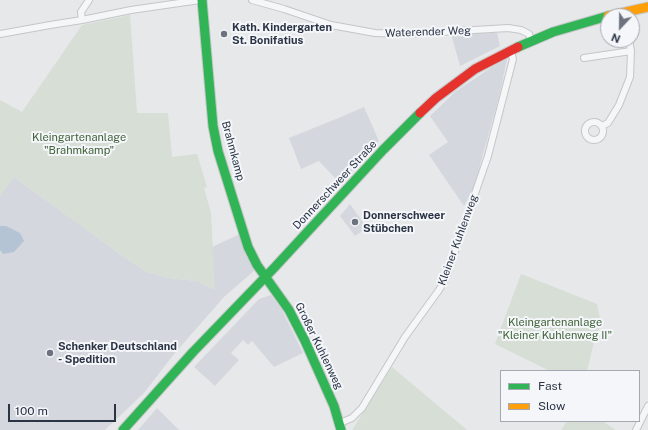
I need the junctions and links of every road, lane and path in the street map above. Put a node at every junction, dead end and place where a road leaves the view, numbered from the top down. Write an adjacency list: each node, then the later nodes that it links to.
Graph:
1 (89, 0): 5 (street)
2 (201, 0): 5 (street); 13 (main road, Brahmkamp)
3 (252, 0): 7 (street, Waterender Weg)
4 (600, 18): 7 (main road, Donnerschweer Straße)
5 (82, 20): 6 (street)
6 (0, 34)
7 (531, 40): 9 (main road, Donnerschweer Straße)
8 (630, 48): 10 (street)
9 (510, 50): 13 (main road, Donnerschweer Straße); 15 (street, Kleiner Kuhlenweg)
10 (631, 51): 11 (street); 12 (street)
11 (584, 58)
12 (602, 126)
13 (267, 277): 15 (main road, Großer Kuhlenweg); 16 (main road, Donnerschweer Straße)
14 (648, 406): 17 (street)
15 (340, 427)
16 (123, 430)
17 (636, 430)

